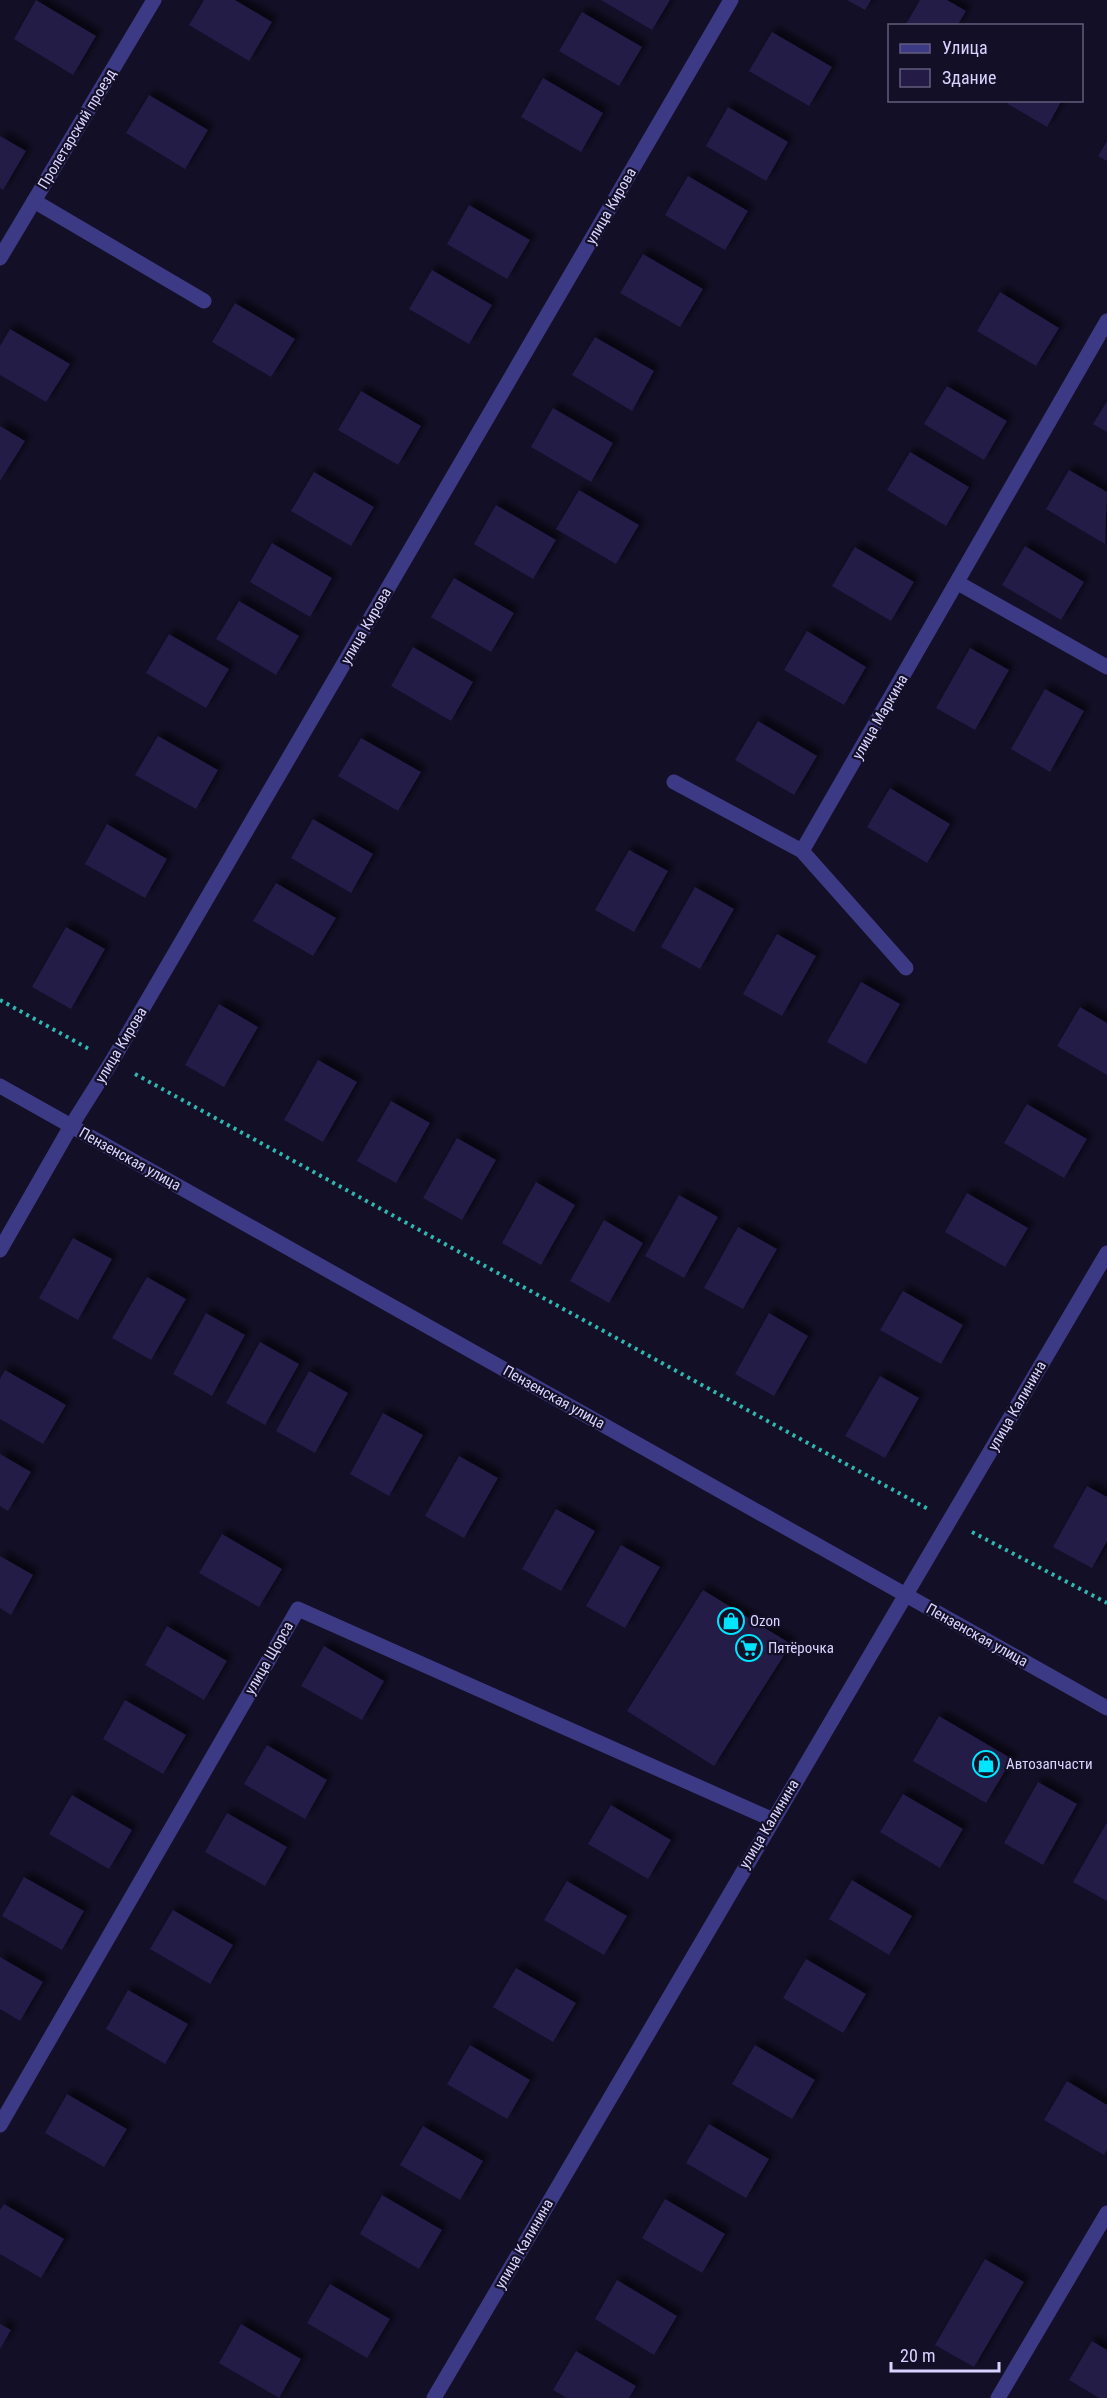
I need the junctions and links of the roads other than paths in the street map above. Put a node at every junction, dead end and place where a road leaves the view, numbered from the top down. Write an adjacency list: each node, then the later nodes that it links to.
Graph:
1 (154, 0): 3 (street, Пролетарский проезд)
2 (730, 0): 13 (street, улица Кирова)
3 (34, 201): 4 (street, Пролетарский проезд); 5 (street)
4 (0, 258)
5 (204, 302)
6 (1107, 321): 7 (street, улица Маркина)
7 (958, 583): 8 (street); 10 (street, улица Маркина)
8 (1107, 667)
9 (674, 782): 10 (street)
10 (802, 851): 11 (street)
11 (906, 968)
12 (0, 1086): 13 (street, Пензенская улица)
13 (72, 1126): 14 (street, улица Кирова); 16 (street, Пензенская улица)
14 (0, 1250)
15 (1107, 1253): 16 (street, улица Калинина)
16 (906, 1595): 17 (street, Пензенская улица); 18 (street, улица Калинина)
17 (1107, 1708)
18 (771, 1819): 19 (street, улица Щорса); 21 (street, улица Калинина)
19 (0, 2125)
20 (1107, 2213): 22 (street)
21 (434, 2398)
22 (998, 2398)

